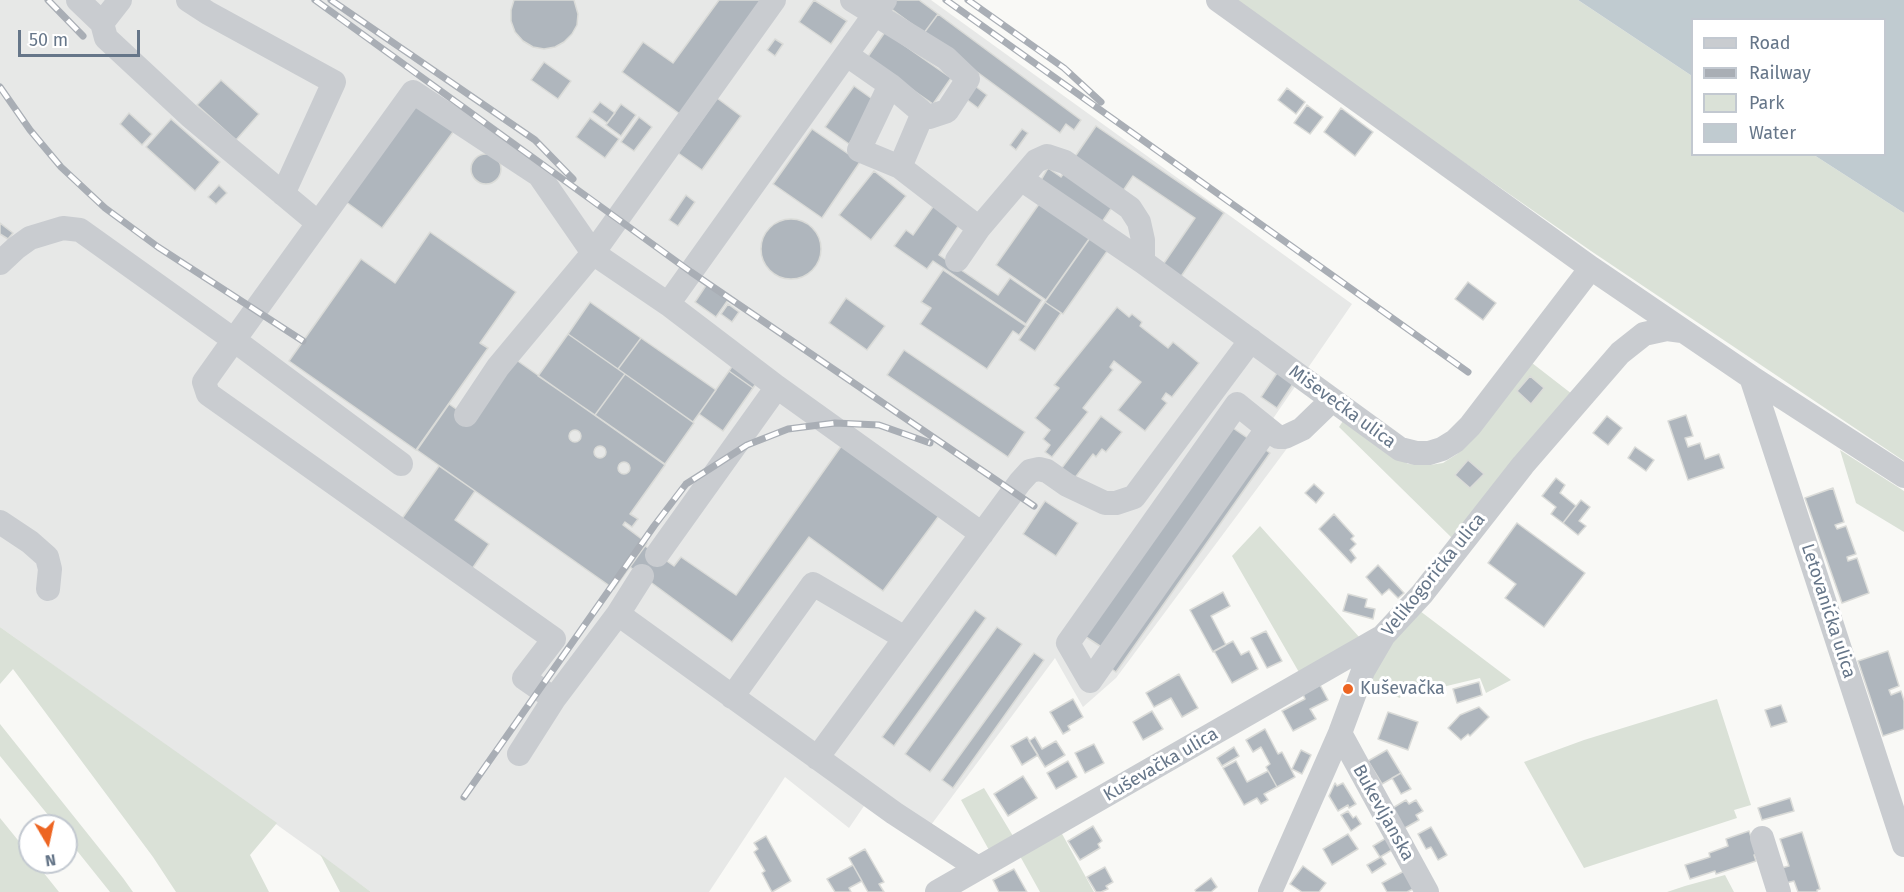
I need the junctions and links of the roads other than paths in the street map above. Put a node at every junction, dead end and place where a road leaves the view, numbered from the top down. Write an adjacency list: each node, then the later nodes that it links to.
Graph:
1 (78, 0): 8 (street)
2 (120, 0): 8 (street)
3 (188, 0): 14 (street)
4 (774, 0): 17 (street)
5 (852, 0): 7 (street)
6 (1218, 0): 21 (street)
7 (879, 8): 9 (street); 11 (street)
8 (102, 23): 14 (street)
9 (847, 55): 10 (street); 22 (street)
10 (891, 85): 11 (street); 12 (street)
11 (923, 113): 12 (street)
12 (900, 167): 16 (street)
13 (1021, 179): 16 (street); 19 (street, Miševečka ulica); 19 (street)
14 (283, 194): 15 (street)
15 (318, 224): 17 (street); 24 (street)
16 (979, 228): 18 (street)
17 (593, 253): 22 (street); 29 (street)
18 (957, 260)
19 (1143, 261): 25 (street, Miševečka ulica)
20 (0, 263): 24 (street)
21 (1591, 268): 23 (street); 28 (street, Miševečka ulica)
22 (668, 304): 27 (street)
23 (1682, 331): 26 (street); 39 (street, Velikogorička ulica)
24 (234, 340): 31 (street); 42 (street)
25 (1251, 340): 28 (street, Miševečka ulica); 34 (street)
26 (1751, 377): 32 (street); 47 (street, Letovanićka ulica)
27 (777, 387): 34 (street); 35 (street)
28 (1332, 399): 30 (street)
29 (466, 415)
30 (1267, 429): 30 (street)
31 (401, 464)
32 (1904, 476)
33 (0, 522): 37 (street)
34 (982, 534): 40 (street)
35 (657, 555)
36 (642, 576): 38 (street)
37 (48, 589)
38 (618, 614): 41 (street); 42 (street)
39 (1384, 635): 43 (street, Velikogorička ulica); 48 (street, Kuševačka ulica)
40 (905, 638): 41 (street); 45 (street)
41 (732, 697): 45 (street)
42 (554, 699): 44 (street)
43 (1340, 733): 50 (street, Velikogorička ulica); 51 (street, Bukevljanska)
44 (519, 754)
45 (817, 758): 48 (street)
46 (1762, 838): 52 (street)
47 (1904, 845)
48 (978, 868): 49 (street, Kuševačka ulica)
49 (936, 892)
50 (1270, 892)
51 (1427, 892)
52 (1779, 892)

